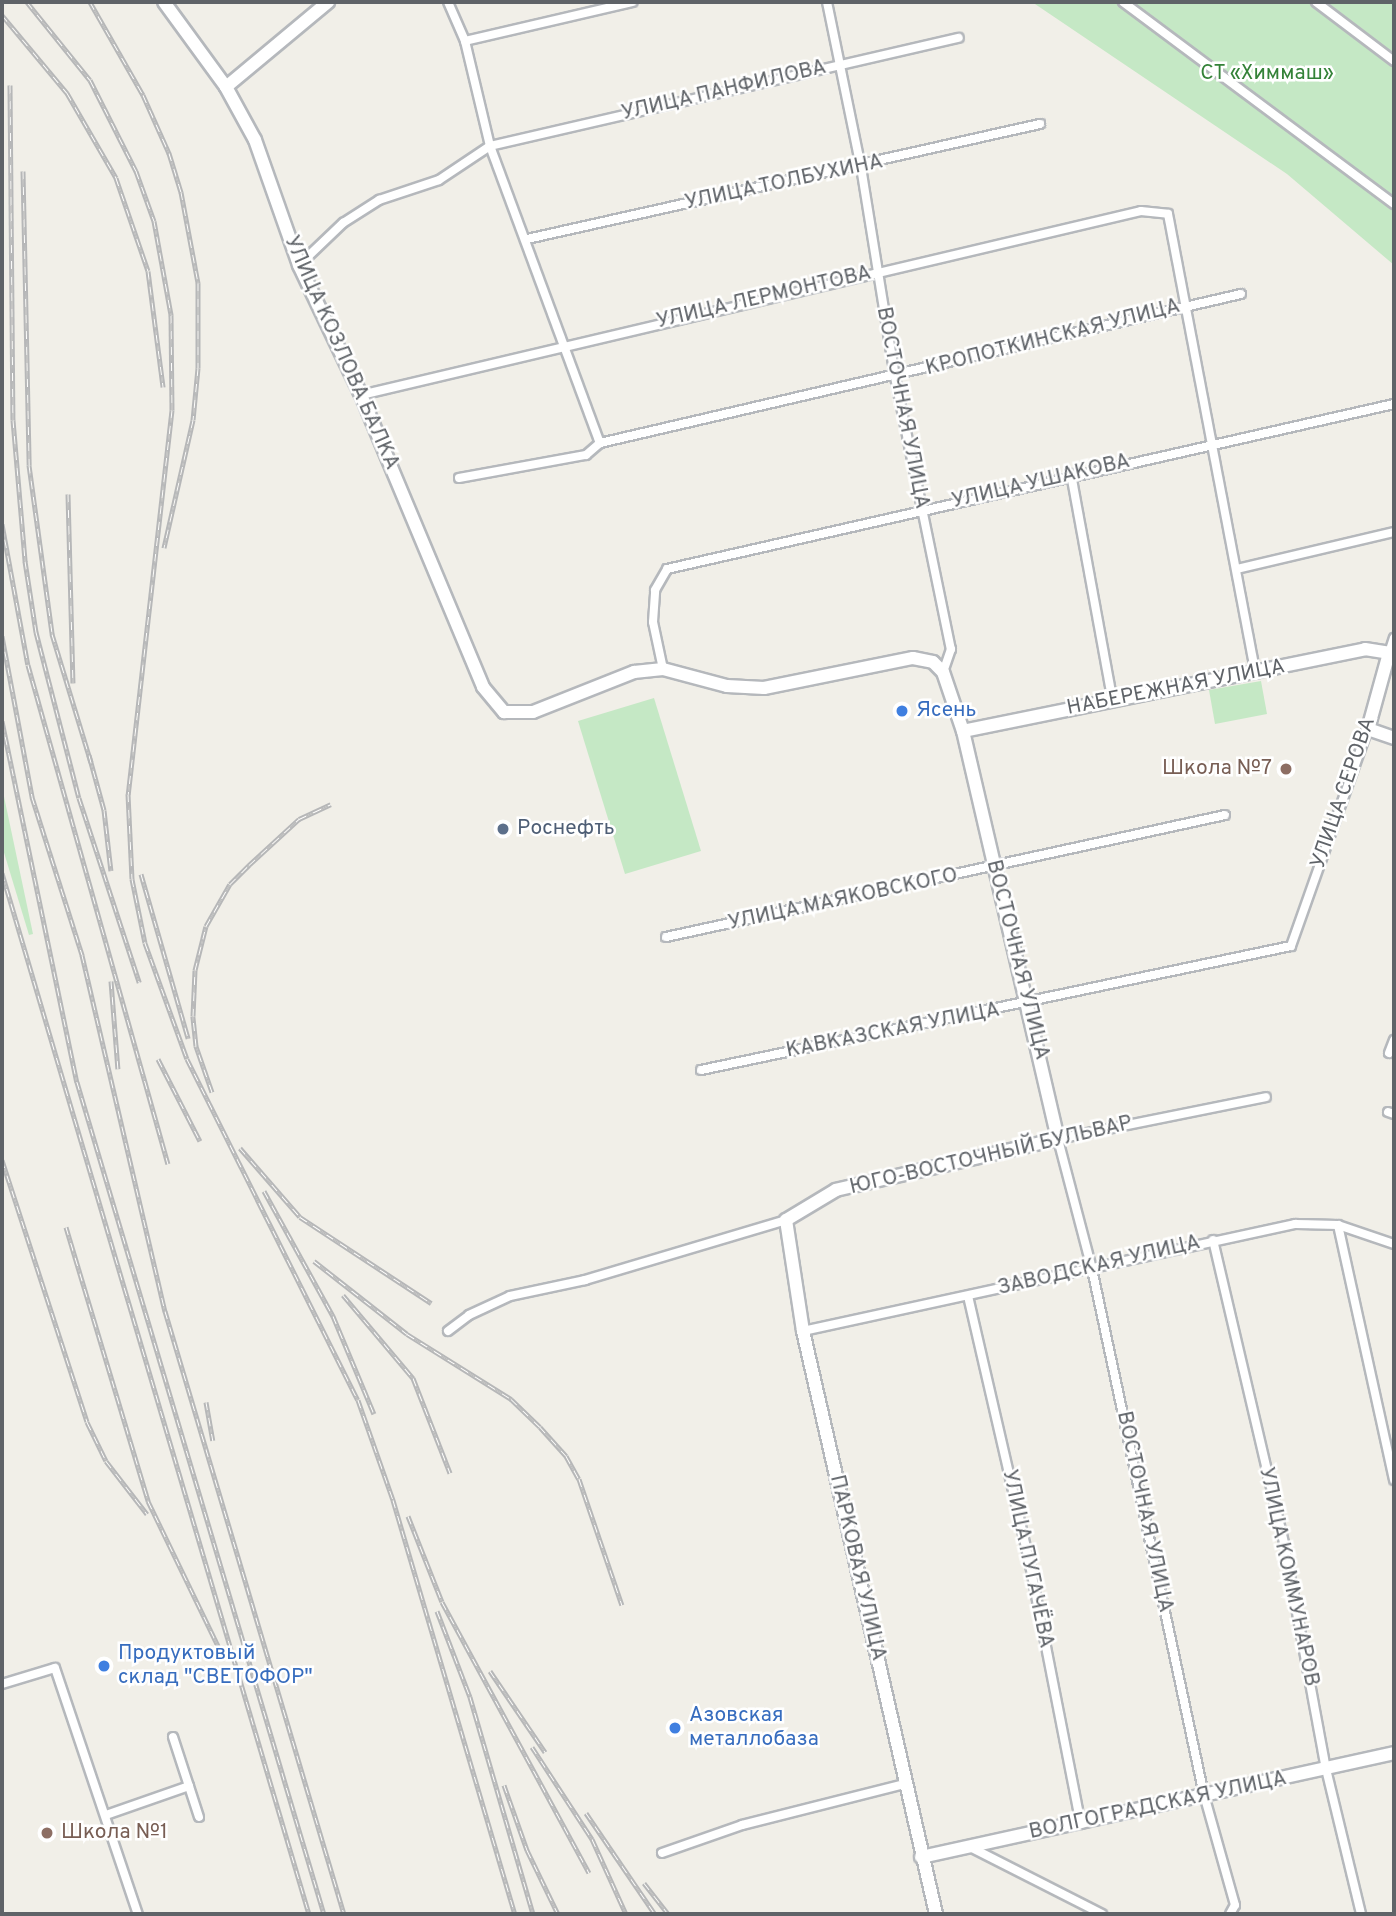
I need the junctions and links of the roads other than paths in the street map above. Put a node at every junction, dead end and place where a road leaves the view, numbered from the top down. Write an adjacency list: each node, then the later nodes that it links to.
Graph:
1 (164, 2): 12 (main road, УЛИЦА КОЗЛОВА БАЛКА)
2 (328, 2): 12 (main road)
3 (448, 2): 9 (street)
4 (633, 2): 9 (street)
5 (827, 2): 11 (street, ВОСТОЧНАЯ УЛИЦА)
6 (1123, 2): 16 (street)
7 (1316, 2): 10 (street)
8 (959, 38): 11 (street, УЛИЦА ПАНФИЛОВА)
9 (466, 41): 14 (street)
10 (1394, 61)
11 (839, 65): 14 (street, УЛИЦА ПАНФИЛОВА); 15 (street, ВОСТОЧНАЯ УЛИЦА)
12 (226, 87): 18 (main road, УЛИЦА КОЗЛОВА БАЛКА)
13 (1040, 124): 15 (street, УЛИЦА ТОЛБУХИНА)
14 (490, 146): 17 (street); 18 (street)
15 (861, 167): 17 (street, УЛИЦА ТОЛБУХИНА); 19 (street, ВОСТОЧНАЯ УЛИЦА)
16 (1394, 204)
17 (527, 239): 22 (street)
18 (299, 265): 24 (main road, УЛИЦА КОЗЛОВА БАЛКА)
19 (876, 272): 21 (street, УЛИЦА ЛЕРМОНТОВА); 22 (street, УЛИЦА ЛЕРМОНТОВА); 23 (street, ВОСТОЧНАЯ УЛИЦА)
20 (1241, 294): 21 (street, КРОПОТКИНСКАЯ УЛИЦА)
21 (1184, 305): 23 (street, КРОПОТКИНСКАЯ УЛИЦА); 27 (street)
22 (563, 347): 24 (street, УЛИЦА ЛЕРМОНТОВА); 26 (street)
23 (895, 377): 26 (street, КРОПОТКИНСКАЯ УЛИЦА); 30 (street, ВОСТОЧНАЯ УЛИЦА)
24 (361, 395): 35 (main road, УЛИЦА КОЗЛОВА БАЛКА)
25 (1394, 404): 27 (street, УЛИЦА УШАКОВА)
26 (600, 443): 29 (street, КРОПОТКИНСКАЯ УЛИЦА)
27 (1209, 446): 28 (street, УЛИЦА УШАКОВА); 32 (street)
28 (1071, 474): 30 (street, УЛИЦА УШАКОВА); 38 (street)
29 (459, 478)
30 (921, 510): 35 (street, УЛИЦА УШАКОВА); 36 (street, ВОСТОЧНАЯ УЛИЦА)
31 (1394, 532): 32 (street)
32 (1237, 569): 37 (street)
33 (1394, 638): 34 (street, УЛИЦА СЕРОВА)
34 (1389, 653): 37 (main road, НАБЕРЕЖНАЯ УЛИЦА); 39 (main road, УЛИЦА СЕРОВА)
35 (663, 669): 36 (main road)
36 (943, 671): 40 (main road, ВОСТОЧНАЯ УЛИЦА)
37 (1256, 674): 38 (main road, НАБЕРЕЖНАЯ УЛИЦА)
38 (1112, 698): 40 (main road, НАБЕРЕЖНАЯ УЛИЦА)
39 (1368, 729): 41 (main road); 45 (street, УЛИЦА СЕРОВА)
40 (963, 731): 43 (main road, ВОСТОЧНАЯ УЛИЦА)
41 (1394, 738)
42 (1225, 815): 43 (street, УЛИЦА МАЯКОВСКОГО)
43 (995, 868): 44 (street, УЛИЦА МАЯКОВСКОГО); 46 (main road, ВОСТОЧНАЯ УЛИЦА)
44 (666, 937)
45 (1291, 946): 46 (street, КАВКАЗСКАЯ УЛИЦА)
46 (1029, 1004): 49 (street, КАВКАЗСКАЯ УЛИЦА); 51 (main road, ВОСТОЧНАЯ УЛИЦА)
47 (1394, 1040): 48 (street)
48 (1390, 1053)
49 (701, 1070)
50 (1266, 1097): 51 (street, ЮГО-ВОСТОЧНЫЙ БУЛЬВАР)
51 (1058, 1139): 52 (main road, ЮГО-ВОСТОЧНЫЙ БУЛЬВАР); 56 (street, ВОСТОЧНАЯ УЛИЦА)
52 (786, 1220): 58 (street, ЮГО-ВОСТОЧНЫЙ БУЛЬВАР); 59 (main road, ПАРКОВАЯ УЛИЦА)
53 (1338, 1225): 54 (street, ЗАВОДСКАЯ УЛИЦА); 55 (street, ЗАВОДСКАЯ УЛИЦА); 60 (street)
54 (1213, 1240): 56 (street, ЗАВОДСКАЯ УЛИЦА); 64 (street, УЛИЦА КОММУНАРОВ)
55 (1394, 1244)
56 (1092, 1269): 57 (street, ЗАВОДСКАЯ УЛИЦА); 67 (street, ВОСТОЧНАЯ УЛИЦА)
57 (968, 1296): 59 (street, ЗАВОДСКАЯ УЛИЦА); 70 (street, УЛИЦА ПУГАЧЁВА)
58 (448, 1331)
59 (803, 1331): 65 (main road, ПАРКОВАЯ УЛИЦА)
60 (1394, 1480)
61 (2, 1684): 68 (street)
62 (173, 1737): 66 (street)
63 (1394, 1753): 64 (main road, ВОЛГОГРАДСКАЯ УЛИЦА)
64 (1326, 1769): 67 (main road, ВОЛГОГРАДСКАЯ УЛИЦА); 78 (street, УЛИЦА КОММУНАРОВ)
65 (904, 1784): 72 (street); 73 (main road, ПАРКОВАЯ УЛИЦА)
66 (189, 1786): 68 (street); 69 (street)
67 (1204, 1796): 70 (main road, ВОЛГОГРАДСКАЯ УЛИЦА); 77 (street, ВОСТОЧНАЯ УЛИЦА)
68 (106, 1815): 74 (street)
69 (199, 1817)
70 (1081, 1824): 71 (main road, ВОЛГОГРАДСКАЯ УЛИЦА)
71 (970, 1847): 73 (main road, ВОЛГОГРАДСКАЯ УЛИЦА); 76 (street)
72 (662, 1853)
73 (921, 1857): 75 (main road, ПАРКОВАЯ УЛИЦА)
74 (138, 1914)
75 (936, 1914)
76 (1102, 1914)
77 (1230, 1914)
78 (1361, 1914)

